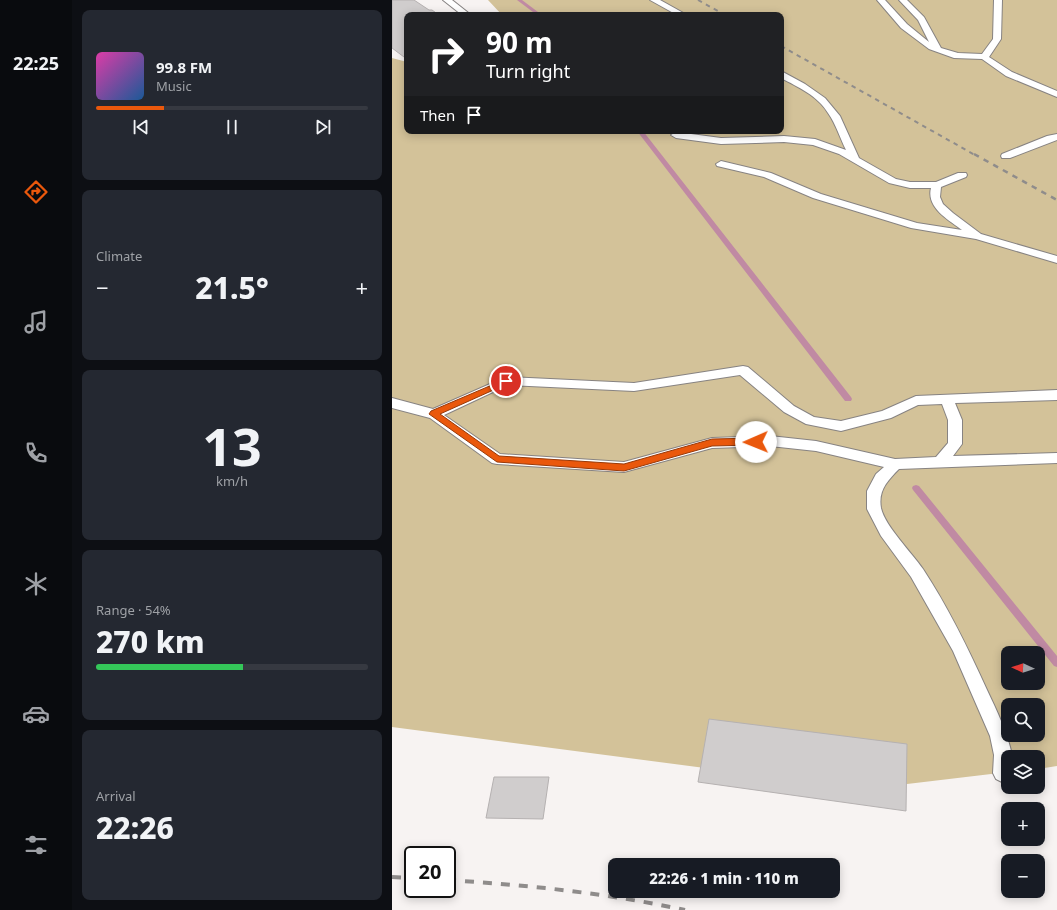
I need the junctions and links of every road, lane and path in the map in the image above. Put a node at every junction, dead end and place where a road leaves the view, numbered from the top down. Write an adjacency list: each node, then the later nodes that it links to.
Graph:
1 (447, 0): 6 (lane)
2 (654, 0): 7 (lane)
3 (881, 0): 8 (lane)
4 (903, 0): 8 (lane)
5 (998, 0): 9 (lane)
6 (464, 12)
7 (677, 12)
8 (938, 50): 9 (lane)
9 (984, 57): 11 (lane)
10 (784, 76): 15 (lane)
11 (1057, 94)
12 (676, 135): 15 (lane)
13 (1057, 137): 14 (lane)
14 (1006, 156)
15 (855, 159): 18 (lane)
16 (721, 164): 19 (lane)
17 (962, 175): 18 (lane)
18 (937, 185): 19 (lane)
19 (977, 236): 20 (lane)
20 (1057, 260)
21 (1057, 395): 22 (lane)
22 (947, 399): 24 (lane); 26 (lane)
23 (392, 403): 24 (lane)
24 (434, 414): 27 (lane)
25 (1057, 458): 26 (lane)
26 (940, 462): 27 (lane)
27 (894, 464): 28 (lane)
28 (1002, 750)

